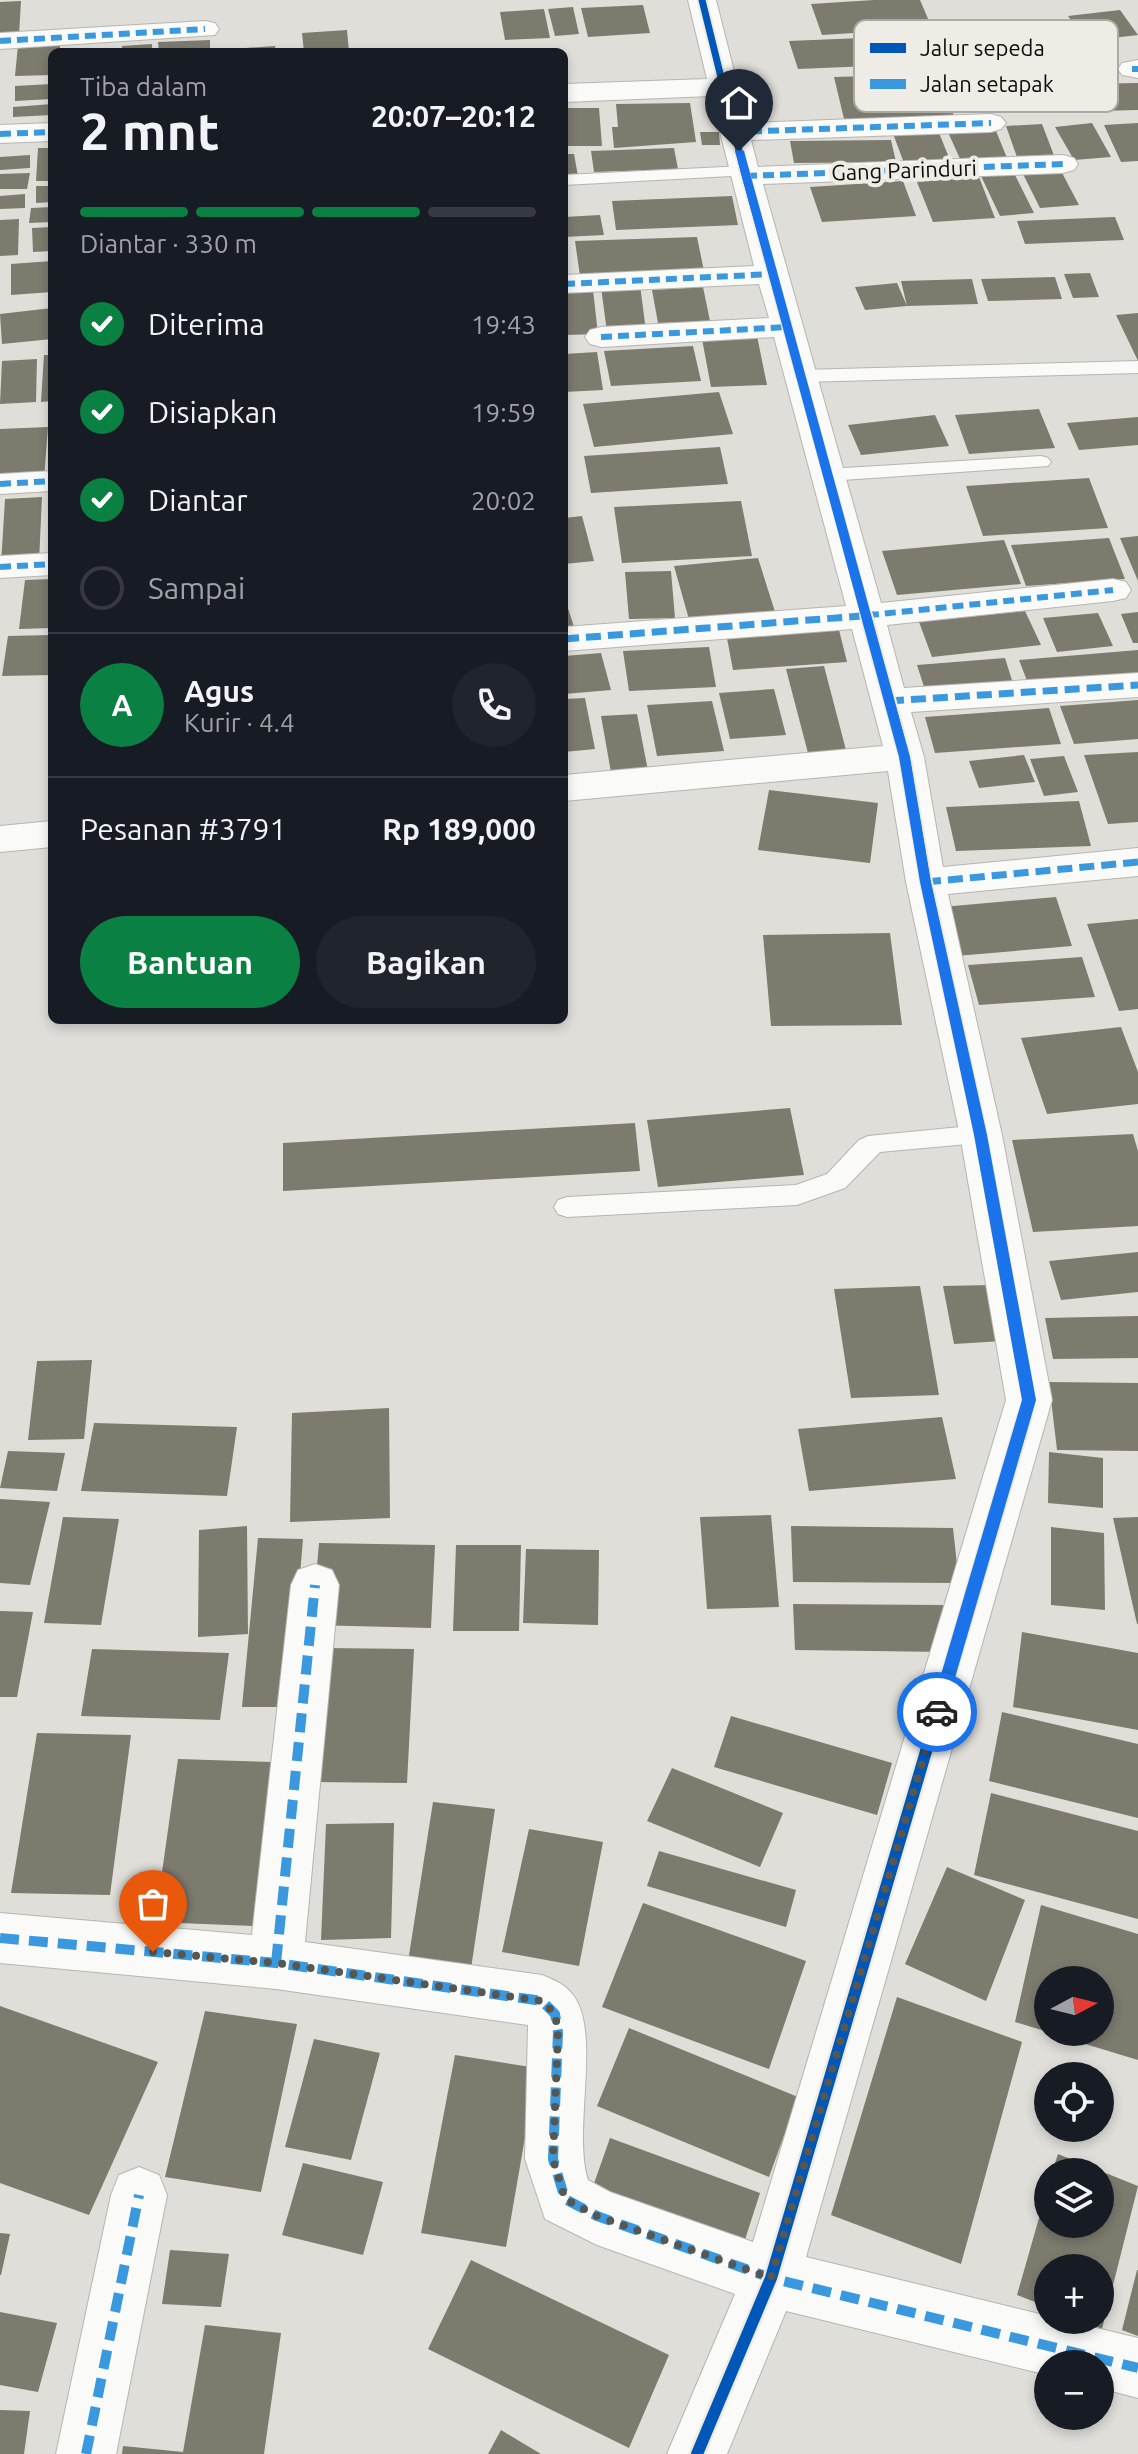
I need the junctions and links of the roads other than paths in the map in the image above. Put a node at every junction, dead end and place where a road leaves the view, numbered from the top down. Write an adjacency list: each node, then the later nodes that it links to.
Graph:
1 (702, 0): 4 (street)
2 (205, 29): 3 (street)
3 (0, 41)
4 (724, 87): 5 (street); 8 (street)
5 (568, 93)
6 (991, 123): 8 (street)
7 (48, 132): 9 (street)
8 (734, 132): 11 (street)
9 (0, 134)
10 (1063, 164): 11 (street, Gang Parinduri)
11 (745, 174): 12 (lane); 13 (street)
12 (568, 180)
13 (774, 274): 14 (street); 15 (street)
14 (568, 284)
15 (788, 327): 16 (street); 18 (street)
16 (601, 337)
17 (1138, 367): 18 (lane)
18 (801, 376): 20 (street)
19 (1041, 462): 20 (lane)
20 (828, 475): 26 (street)
21 (48, 481): 22 (street)
22 (0, 484)
23 (48, 564): 24 (street)
24 (0, 567)
25 (1113, 590): 26 (street)
26 (867, 616): 27 (street); 29 (street)
27 (568, 639)
28 (1138, 685): 29 (street)
29 (889, 701): 30 (street)
30 (905, 757): 31 (street); 35 (street)
31 (568, 788)
32 (48, 834): 33 (street)
33 (0, 839)
34 (1138, 862): 35 (street)
35 (926, 882): 36 (street)
36 (981, 1135): 37 (lane); 42 (street)
37 (567, 1207)
38 (315, 1585): 40 (street)
39 (0, 1938): 40 (street)
40 (276, 1963): 42 (street)
41 (139, 2195): 44 (street)
42 (771, 2278): 43 (street); 45 (street)
43 (1138, 2368)
44 (86, 2454)
45 (697, 2454)

